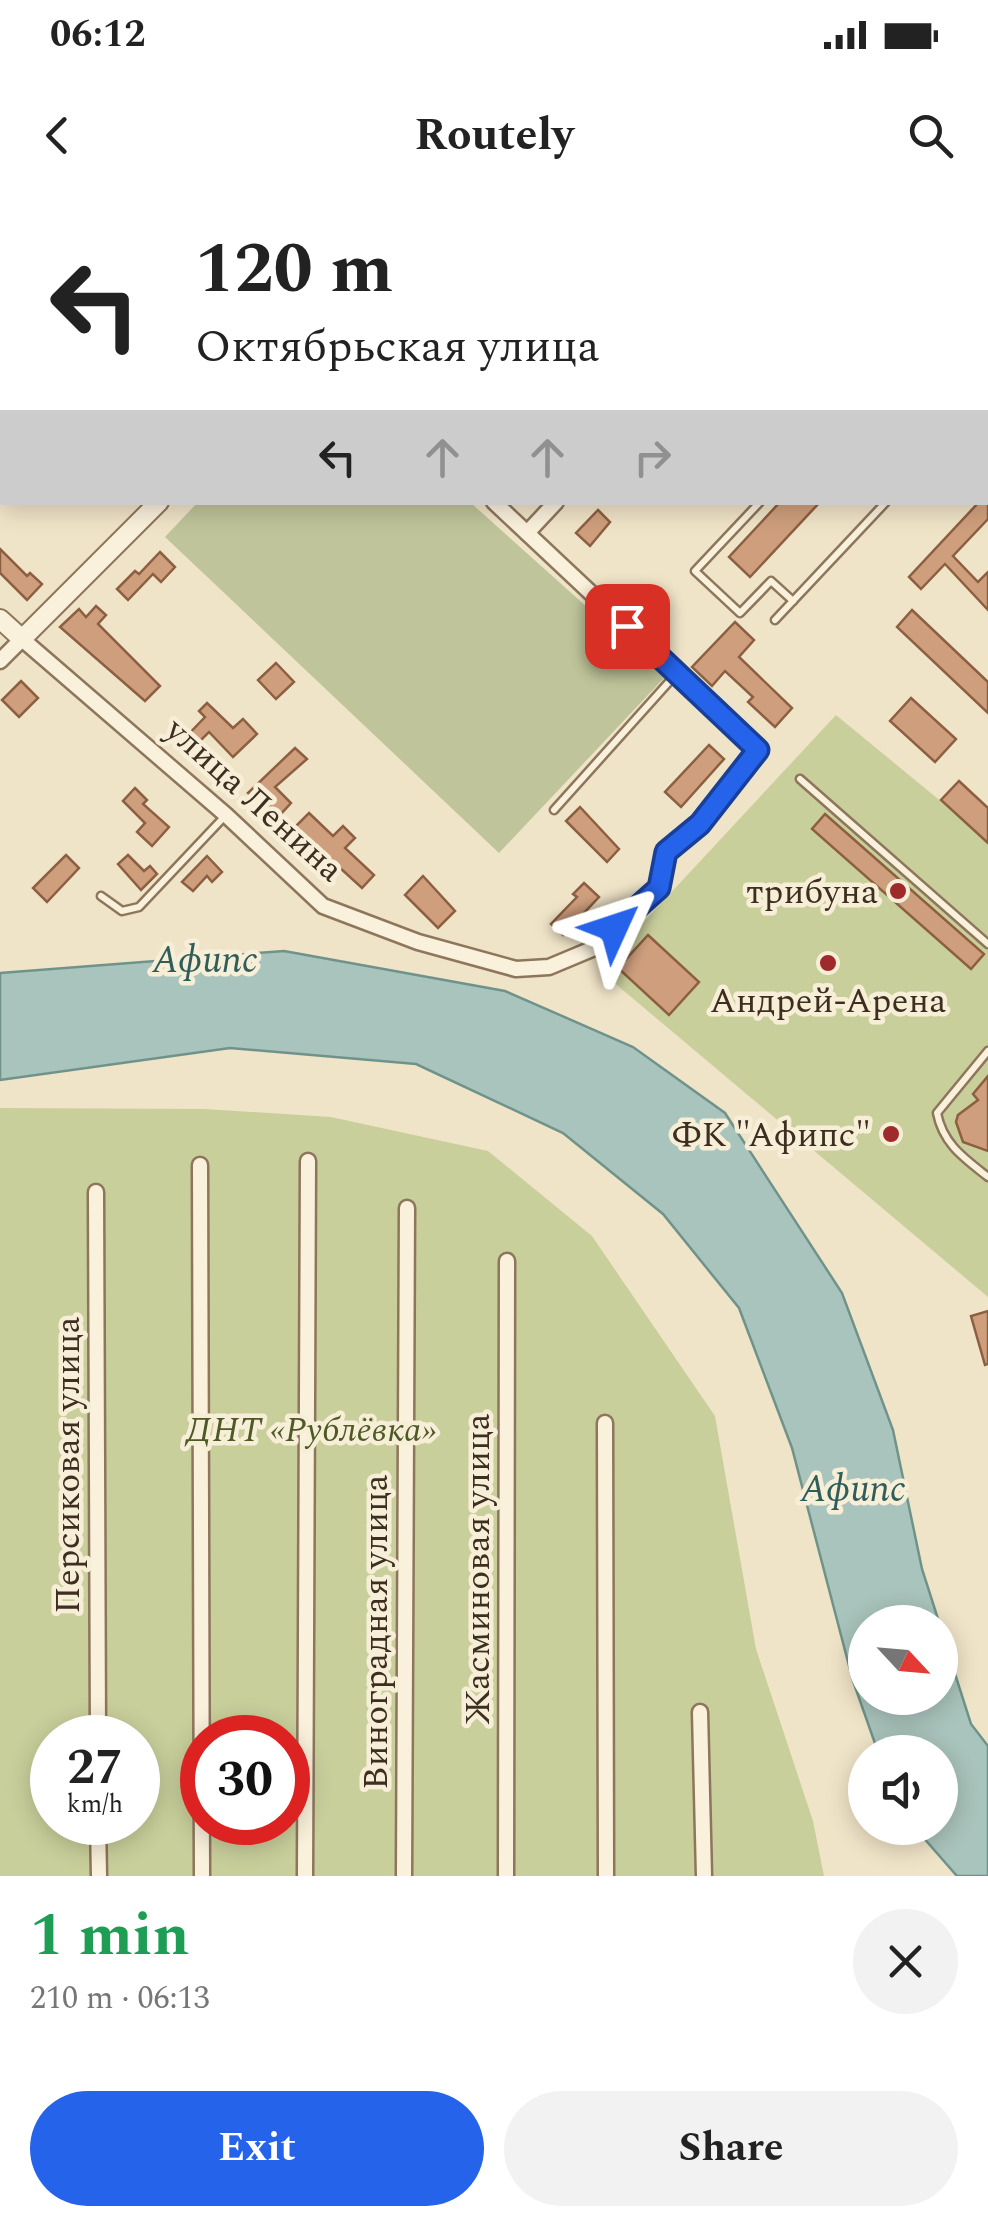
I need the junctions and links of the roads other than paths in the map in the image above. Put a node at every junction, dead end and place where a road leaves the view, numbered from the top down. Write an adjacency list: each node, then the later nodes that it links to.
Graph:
1 (156, 505): 10 (street)
2 (497, 505): 6 (street)
3 (553, 505): 6 (street)
4 (757, 505): 7 (lane)
5 (883, 505): 7 (lane)
6 (527, 532): 12 (street)
7 (793, 602): 9 (lane)
8 (0, 619): 10 (street, улица Ленина)
9 (775, 620)
10 (22, 639): 11 (street); 15 (street, улица Ленина)
11 (0, 660)
12 (678, 673): 14 (lane); 15 (street, улица Ленина)
13 (800, 779): 17 (lane)
14 (554, 810)
15 (226, 815): 16 (lane)
16 (101, 896)
17 (988, 944)
18 (988, 1051): 21 (lane)
19 (308, 1161): 31 (street)
20 (200, 1165): 30 (street)
21 (988, 1177)
22 (96, 1192): 27 (street, Персиковая улица)
23 (407, 1208): 32 (street, Виноградная улица)
24 (507, 1262): 33 (street, Жасминовая улица)
25 (604, 1423): 34 (street)
26 (700, 1712): 35 (street)
27 (98, 1715)
28 (98, 1845): 29 (street)
29 (98, 1876)
30 (202, 1876)
31 (304, 1876)
32 (404, 1876)
33 (506, 1876)
34 (606, 1876)
35 (704, 1876)

